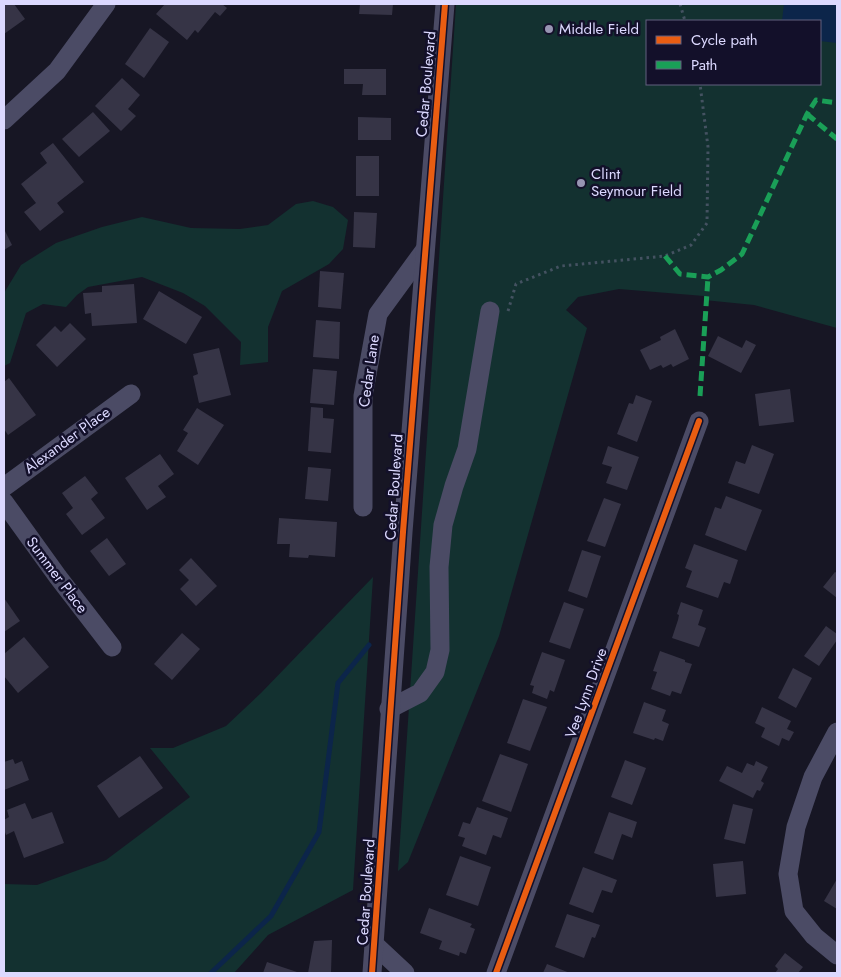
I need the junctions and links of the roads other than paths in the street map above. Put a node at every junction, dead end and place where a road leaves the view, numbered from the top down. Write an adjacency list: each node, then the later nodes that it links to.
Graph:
1 (106, 4): 3 (street)
2 (445, 4): 4 (street, Cedar Boulevard)
3 (4, 120)
4 (424, 251): 10 (street, Cedar Lane); 12 (street, Cedar Boulevard)
5 (490, 311): 12 (street)
6 (131, 394): 8 (street, Alexander Place)
7 (699, 422): 18 (street, Vee Lynn Drive)
8 (4, 487)
9 (4, 502): 11 (street, Summer Place)
10 (363, 506)
11 (112, 647)
12 (389, 709): 14 (street, Cedar Boulevard)
13 (837, 732): 15 (street)
14 (375, 945): 16 (street, Cedar Boulevard); 17 (street)
15 (837, 955)
16 (372, 973)
17 (405, 973)
18 (496, 973)

